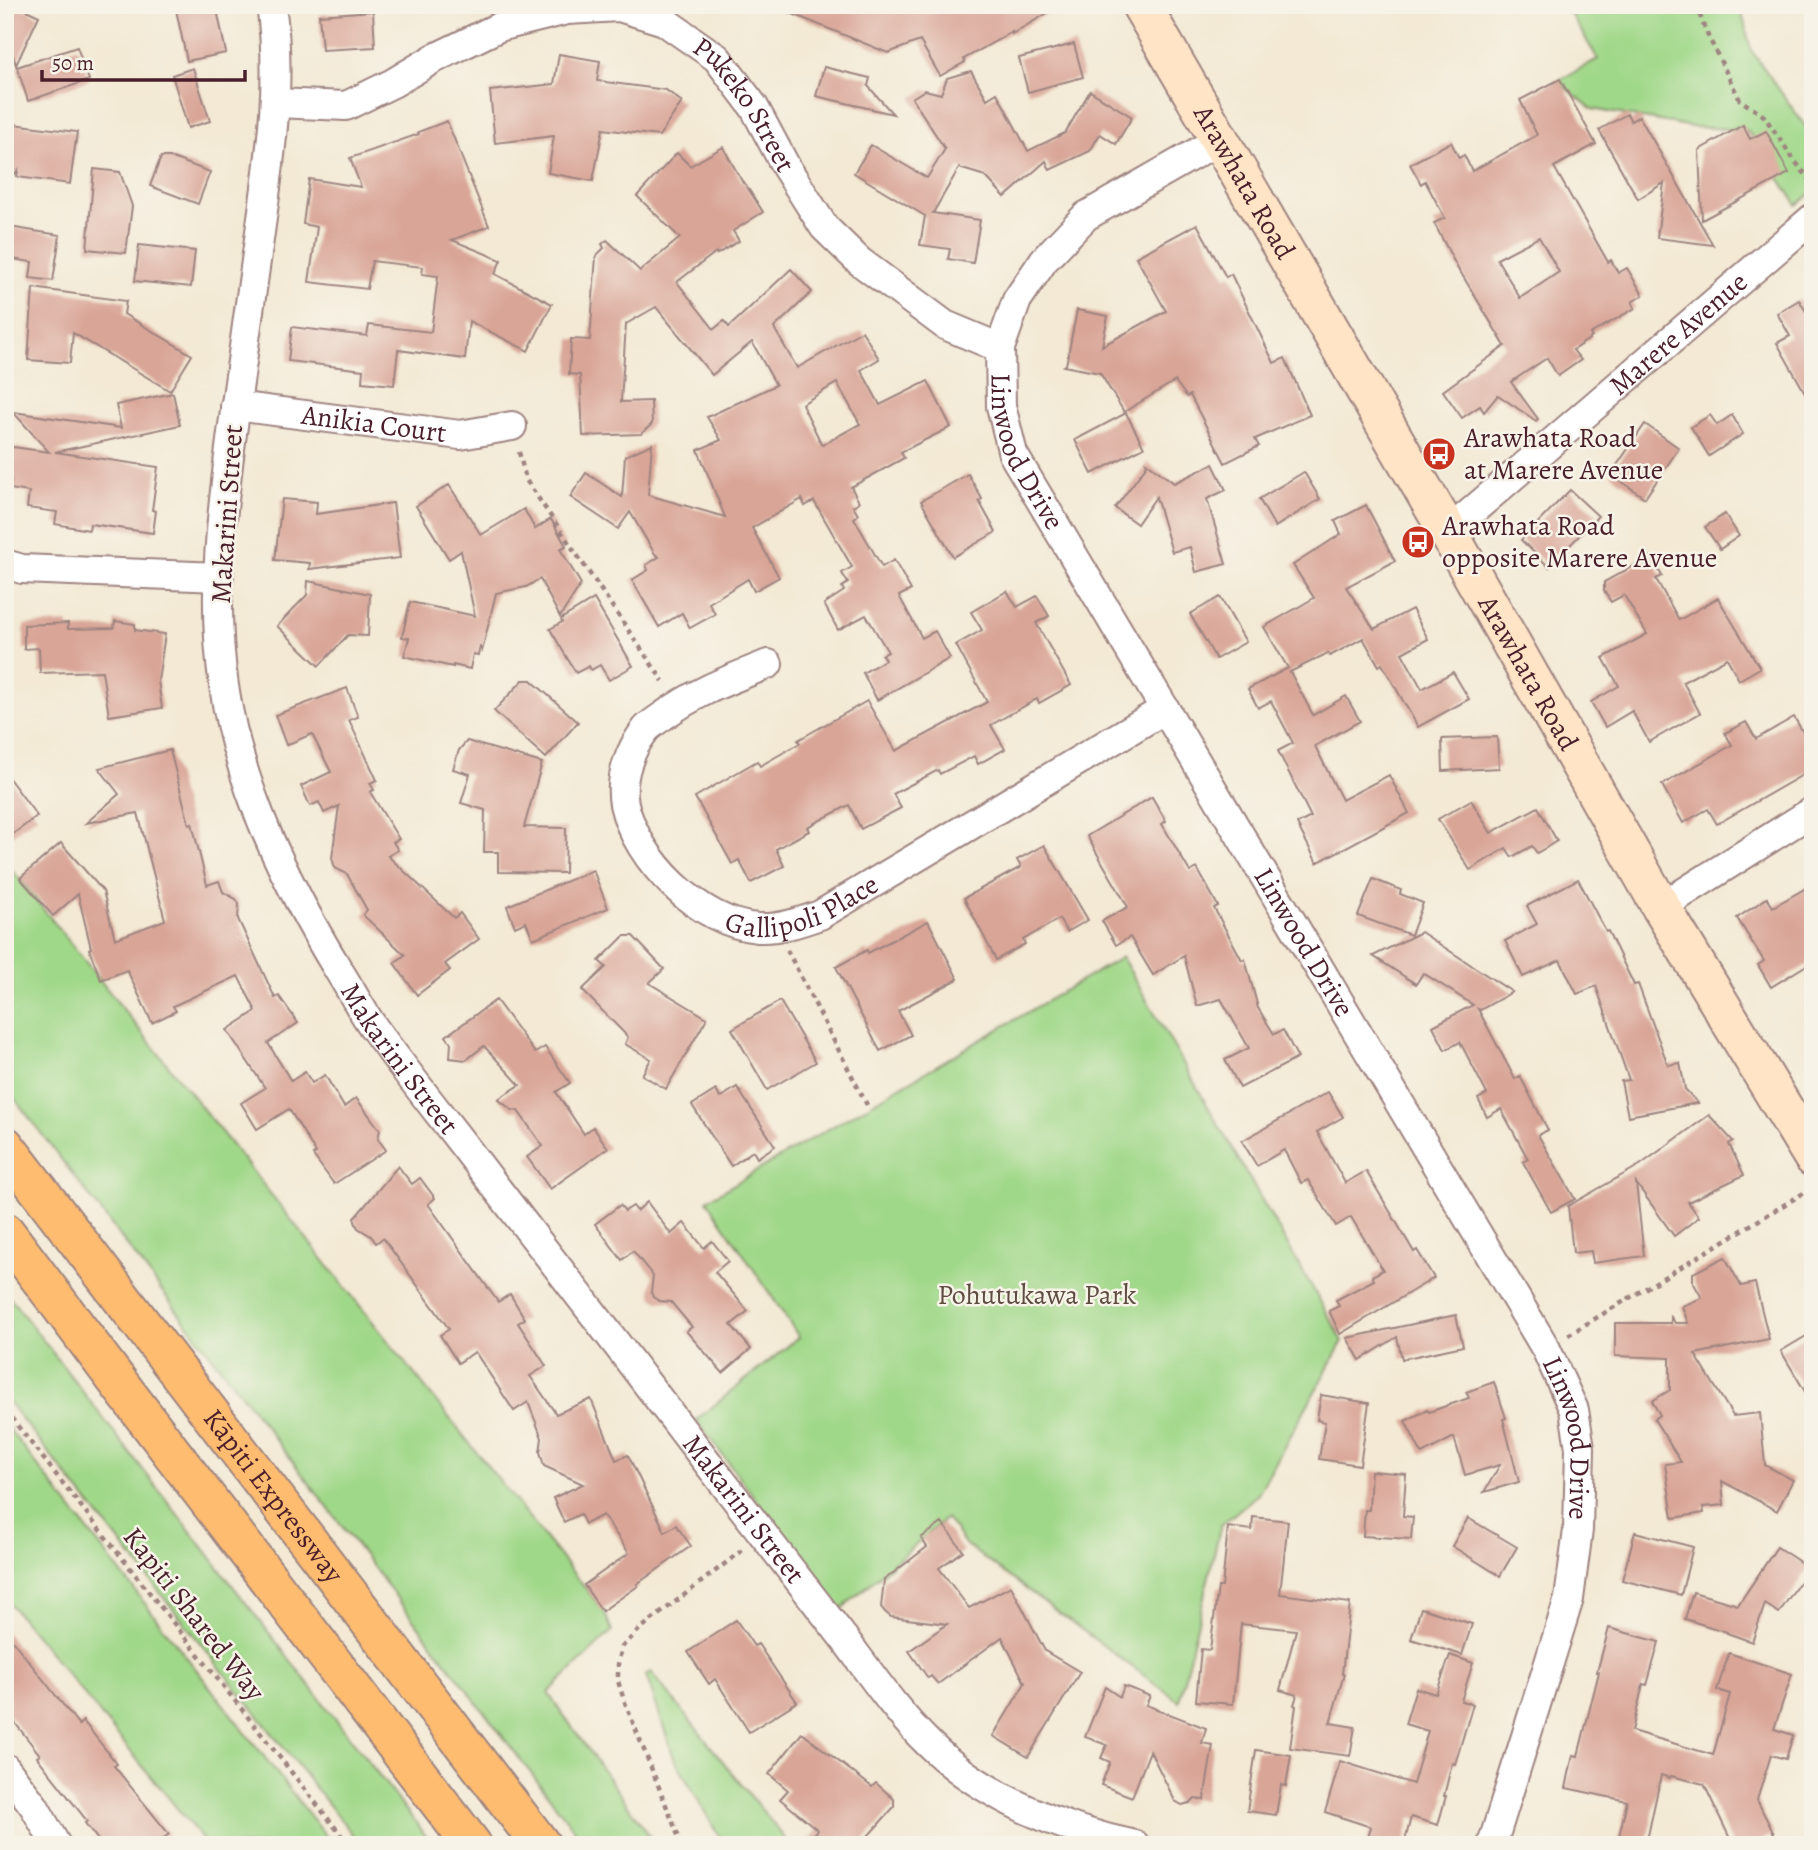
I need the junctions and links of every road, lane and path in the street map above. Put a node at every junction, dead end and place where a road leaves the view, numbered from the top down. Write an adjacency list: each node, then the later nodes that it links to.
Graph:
1 (271, 5): 4 (street, Makarini Street)
2 (1140, 5): 5 (main road, Arawhata Road)
3 (1696, 5): 6 (path)
4 (276, 103): 8 (street, Pukeko Street); 9 (street, Makarini Street)
5 (1219, 140): 8 (street, Linwood Drive); 11 (main road, Arawhata Road)
6 (1813, 184)
7 (1813, 218): 11 (street, Marere Avenue)
8 (1000, 348): 16 (street, Linwood Drive)
9 (235, 406): 10 (street, Anikia Court); 13 (street, Makarini Street)
10 (512, 426): 15 (path)
11 (1448, 532): 18 (main road, Arawhata Road)
12 (5, 564): 13 (street)
13 (219, 577): 27 (street, Makarini Street)
14 (768, 664): 19 (street, Gallipoli Place)
15 (663, 681)
16 (1165, 709): 19 (street, Gallipoli Place); 25 (street, Linwood Drive)
17 (1813, 811): 18 (street)
18 (1661, 907): 22 (main road, Arawhata Road)
19 (776, 928): 20 (path)
20 (867, 1105)
21 (5, 1146): 32 (highway, Kāpiti Expressway)
22 (1813, 1157)
23 (1813, 1188): 25 (path)
24 (5, 1232): 31 (highway, Kāpiti Expressway)
25 (1546, 1349): 35 (street, Linwood Drive)
26 (5, 1410): 30 (path, Kapiti Shared Way)
27 (763, 1535): 33 (path); 34 (street, Makarini Street)
28 (5, 1768): 29 (street)
29 (56, 1845)
30 (349, 1845)
31 (472, 1845)
32 (541, 1845)
33 (682, 1845)
34 (1135, 1845)
35 (1492, 1845)

